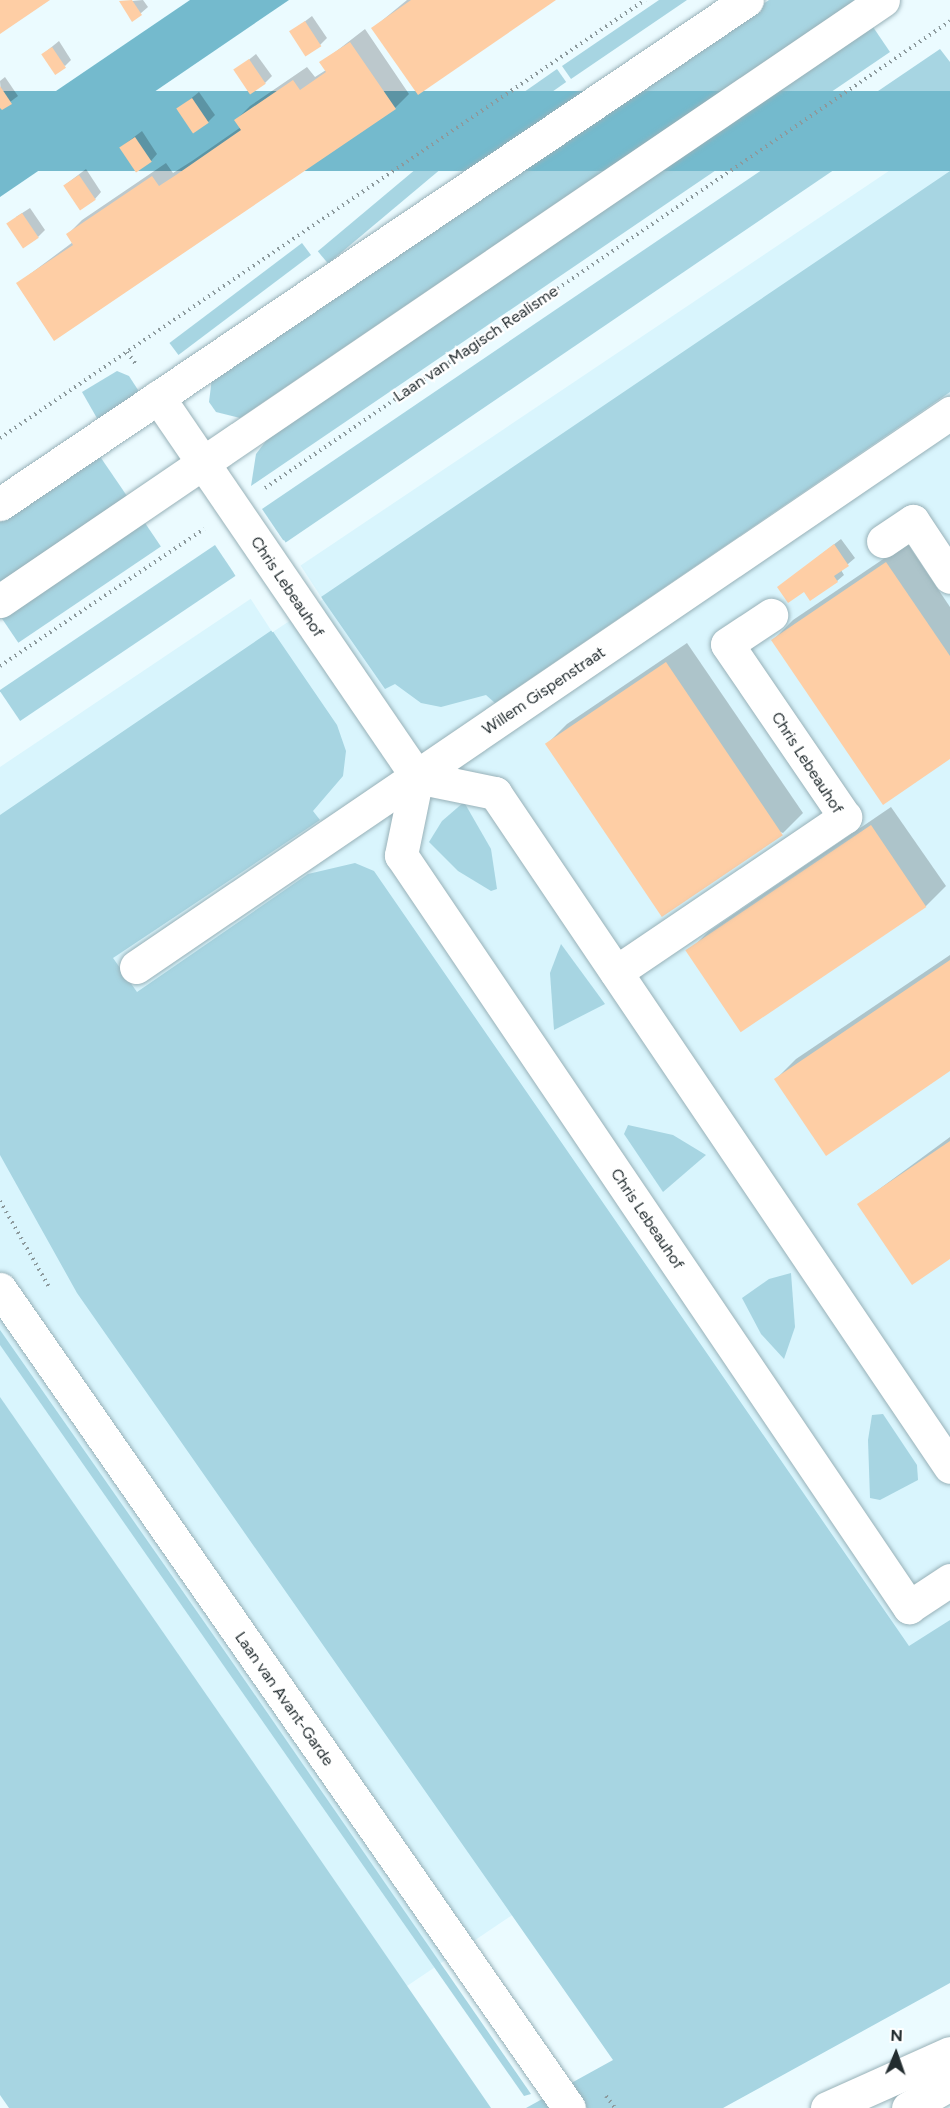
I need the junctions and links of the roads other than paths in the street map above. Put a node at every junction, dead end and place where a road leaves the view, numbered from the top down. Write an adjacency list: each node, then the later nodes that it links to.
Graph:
1 (747, 0): 3 (main road)
2 (883, 0): 5 (main road)
3 (158, 397): 5 (main road, Chris Lebeauhof); 6 (main road)
4 (950, 413): 11 (main road, Willem Gispenstraat)
5 (203, 464): 9 (main road); 11 (main road, Chris Lebeauhof)
6 (0, 504)
7 (883, 541): 8 (main road)
8 (950, 577)
9 (0, 601)
10 (771, 615): 13 (main road, Chris Lebeauhof)
11 (417, 777): 12 (main road, Willem Gispenstraat); 13 (main road); 16 (main road, Chris Lebeauhof)
12 (136, 967)
13 (616, 972): 15 (main road)
14 (0, 1289): 19 (main road, Laan van Avant-Garde)
15 (950, 1467)
16 (950, 1580)
17 (950, 2053): 20 (main road)
18 (950, 2084): 21 (main road)
19 (562, 2098)
20 (827, 2108)
21 (908, 2108)

